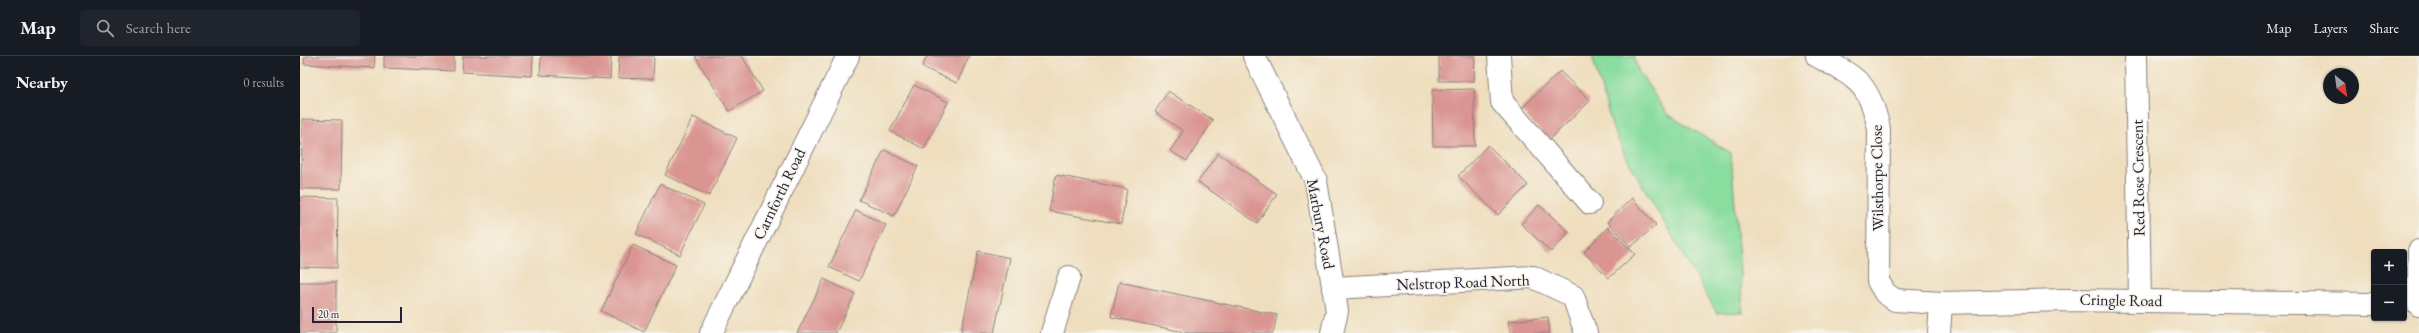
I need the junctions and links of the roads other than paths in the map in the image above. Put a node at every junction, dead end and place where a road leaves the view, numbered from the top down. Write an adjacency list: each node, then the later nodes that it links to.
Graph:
1 (848, 56): 16 (street, Carnforth Road)
2 (1254, 56): 10 (street, Marbury Road)
3 (1499, 56): 6 (street)
4 (1817, 56): 9 (street, Wilsthorpe Close)
5 (2136, 56): 11 (street, Red Rose Crescent)
6 (1590, 202)
7 (2419, 251): 15 (street)
8 (1069, 277): 17 (street)
9 (1878, 281): 12 (street, Cringle Road)
10 (1333, 288): 18 (street, Marbury Road); 19 (street, Nelstrop Road North)
11 (2140, 300): 12 (street, Cringle Road); 13 (street, Cringle Road)
12 (1941, 303): 20 (street)
13 (2371, 304)
14 (2407, 305): 15 (street)
15 (2419, 305)
16 (711, 333)
17 (1052, 333)
18 (1332, 333)
19 (1586, 333)
20 (1939, 333)

